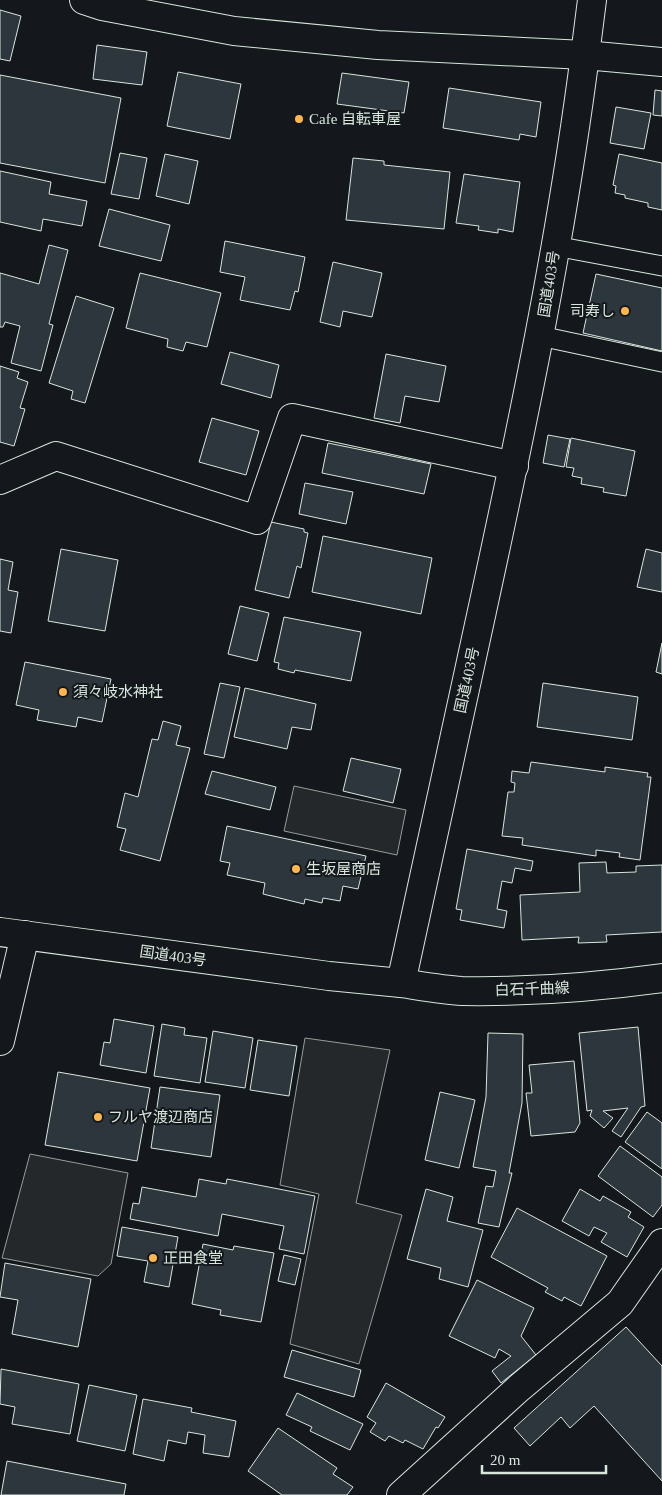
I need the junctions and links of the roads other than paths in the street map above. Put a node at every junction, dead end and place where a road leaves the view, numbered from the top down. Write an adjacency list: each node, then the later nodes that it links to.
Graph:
1 (84, 0): 3 (main road)
2 (592, 0): 3 (main road, 国道403号)
3 (585, 55): 4 (main road); 5 (main road, 国道403号)
4 (662, 62)
5 (555, 246): 6 (lane); 7 (main road, 国道403号)
6 (662, 266)
7 (540, 336): 8 (lane); 9 (main road, 国道403号)
8 (662, 362)
9 (514, 466): 10 (main road); 13 (main road, 国道403号)
10 (0, 480)
11 (12, 934): 13 (main road, 国道403号); 14 (main road)
12 (662, 978): 13 (main road, 白石千曲線)
13 (401, 983)
14 (0, 1040)
15 (662, 1243): 16 (main road)
16 (401, 1495)

